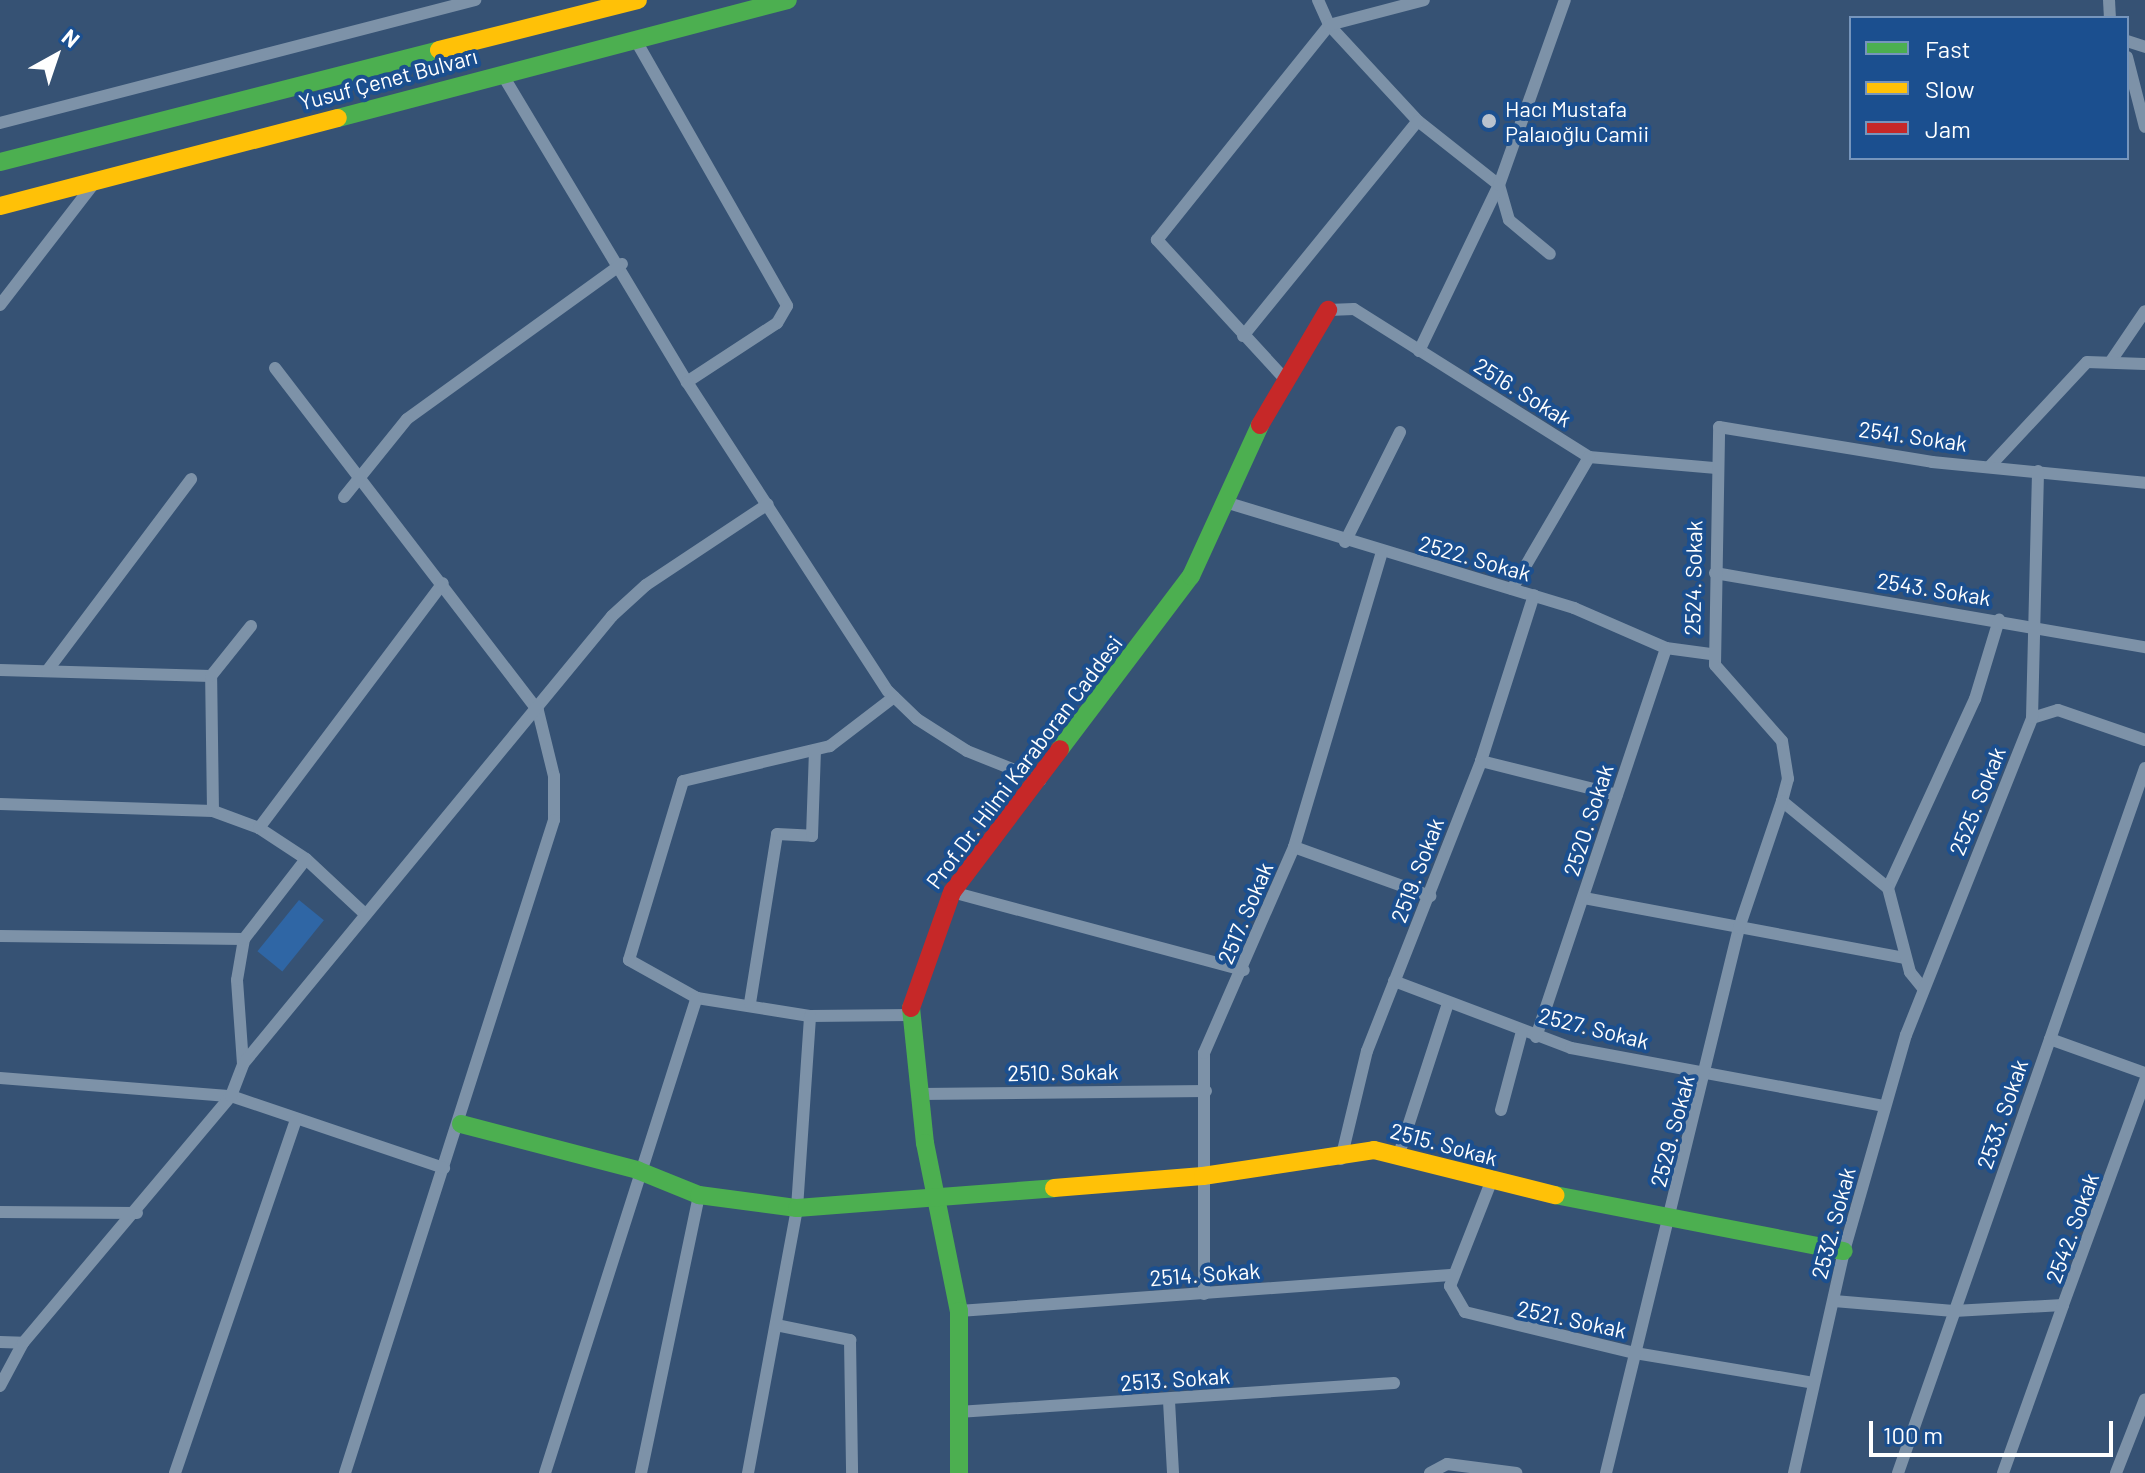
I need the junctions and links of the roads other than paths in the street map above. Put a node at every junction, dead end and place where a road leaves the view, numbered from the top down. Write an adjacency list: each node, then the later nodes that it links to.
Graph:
1 (475, 0): 12 (street)
2 (638, 0): 14 (main road, Yusuf Çenet Bulvarı)
3 (788, 0): 8 (main road, Yusuf Çenet Bulvarı)
4 (1318, 0): 7 (street)
5 (1424, 0): 7 (street)
6 (1565, 0): 16 (street)
7 (1329, 25): 11 (street); 23 (street)
8 (635, 39): 10 (main road, Yusuf Çenet Bulvarı); 29 (street)
9 (2129, 65): 13 (street)
10 (502, 74): 15 (main road, Yusuf Çenet Bulvarı); 19 (street)
11 (1418, 121): 16 (street); 23 (street)
12 (0, 123)
13 (2145, 127)
14 (0, 162)
15 (96, 180): 17 (main road, Yusuf Çenet Bulvarı); 20 (street)
16 (1499, 185): 18 (street); 24 (street)
17 (0, 206)
18 (1550, 254)
19 (622, 264): 29 (street); 35 (street)
20 (0, 305)
21 (1328, 310): 24 (street, 2516. Sokak); 28 (main road, Prof.Dr. Hilmi Karaboran Caddesi)
22 (2145, 311): 25 (street)
23 (1243, 336): 28 (street)
24 (1419, 351): 31 (street, 2516. Sokak)
25 (2111, 361): 26 (street); 32 (street)
26 (2145, 364)
27 (275, 368): 35 (street)
28 (1284, 378): 39 (main road, Prof.Dr. Hilmi Karaboran Caddesi)
29 (687, 382): 40 (street)
30 (1400, 432): 41 (street)
31 (1589, 457): 33 (street, 2516. Sokak); 45 (street)
32 (1990, 466): 33 (street, 2541. Sokak); 34 (street, 2541. Sokak)
33 (1714, 468): 43 (street, 2524. Sokak)
34 (2038, 471): 37 (street, 2541. Sokak); 48 (street, 2525. Sokak)
35 (362, 475): 38 (street); 44 (street)
36 (191, 479): 54 (street)
37 (2145, 483)
38 (344, 497)
39 (1225, 502): 41 (street, 2522. Sokak); 63 (main road, Prof.Dr. Hilmi Karaboran Caddesi)
40 (768, 504): 56 (street); 57 (street)
41 (1345, 542): 42 (street, 2522. Sokak)
42 (1382, 552): 45 (street, 2522. Sokak); 69 (street, 2517. Sokak)
43 (1715, 573): 47 (street, 2543. Sokak); 52 (street, 2524. Sokak)
44 (443, 583): 57 (street); 68 (street)
45 (1512, 589): 46 (street, 2522. Sokak)
46 (1534, 595): 51 (street, 2522. Sokak); 61 (street, 2519. Sokak)
47 (1999, 620): 48 (street, 2543. Sokak); 71 (street)
48 (2036, 623): 50 (street, 2543. Sokak); 58 (street, 2525. Sokak)
49 (251, 626): 55 (street)
50 (2145, 647)
51 (1666, 648): 52 (street, 2522. Sokak); 64 (street, 2520. Sokak)
52 (1711, 654): 65 (street, 2524. Sokak)
53 (0, 670): 54 (street)
54 (47, 671): 55 (street)
55 (211, 676): 67 (street)
56 (894, 697): 60 (street); 63 (street)
57 (538, 711): 75 (street); 102 (street)
58 (2032, 718): 59 (street); 82 (street, 2525. Sokak)
59 (2145, 740)
60 (815, 750): 83 (street); 84 (street)
61 (1481, 761): 64 (street); 73 (street, 2519. Sokak)
62 (2145, 768): 90 (street, 2533. Sokak)
63 (1040, 780): 72 (main road, Prof.Dr. Hilmi Karaboran Caddesi)
64 (1617, 795): 74 (street, 2520. Sokak)
65 (1782, 801): 71 (street); 76 (street, 2529. Sokak)
66 (0, 804): 67 (street)
67 (213, 811): 68 (street)
68 (259, 828): 70 (street)
69 (1294, 847): 73 (street); 80 (street, 2517. Sokak)
70 (306, 859): 75 (street); 78 (street)
71 (1888, 888): 79 (street)
72 (952, 892): 80 (street); 86 (main road, Prof.Dr. Hilmi Karaboran Caddesi)
73 (1430, 896): 81 (street, 2519. Sokak)
74 (1584, 898): 76 (street); 89 (street, 2520. Sokak)
75 (364, 913): 91 (street)
76 (1739, 928): 79 (street); 93 (street, 2529. Sokak)
77 (0, 936): 78 (street)
78 (244, 939): 91 (street)
79 (1905, 958): 82 (street)
80 (1244, 970): 96 (street, 2517. Sokak)
81 (1394, 981): 85 (street, 2527. Sokak); 104 (street, 2519. Sokak)
82 (1922, 987): 99 (street, 2532. Sokak)
83 (697, 998): 84 (street); 106 (street)
84 (750, 1003): 87 (street)
85 (1448, 1003): 88 (street, 2527. Sokak); 103 (street)
86 (910, 1015): 87 (street); 97 (main road, Prof.Dr. Hilmi Karaboran Caddesi)
87 (810, 1016): 111 (street)
88 (1522, 1031): 89 (street, 2527. Sokak); 100 (street)
89 (1536, 1037): 93 (street, 2527. Sokak)
90 (2050, 1039): 92 (street); 121 (street, 2533. Sokak)
91 (243, 1064): 98 (street)
92 (2145, 1073)
93 (1708, 1076): 99 (street, 2527. Sokak); 114 (street, 2529. Sokak)
94 (0, 1078): 98 (street)
95 (2145, 1081): 119 (street, 2542. Sokak)
96 (1206, 1091): 97 (street, 2510. Sokak); 107 (street, 2517. Sokak)
97 (920, 1094): 110 (main road, Prof.Dr. Hilmi Karaboran Caddesi)
98 (231, 1096): 101 (street); 113 (street)
99 (1885, 1106): 115 (street, 2532. Sokak)
100 (1501, 1110)
101 (296, 1120): 105 (street); 133 (street)
102 (461, 1124): 105 (street); 106 (main road, 2515. Sokak)
103 (1399, 1154): 104 (main road, 2515. Sokak); 108 (main road, 2515. Sokak)
104 (1341, 1159): 107 (main road, 2515. Sokak)
105 (444, 1168): 134 (street)
106 (637, 1170): 109 (main road, 2515. Sokak); 135 (street)
107 (1203, 1176): 110 (main road, 2515. Sokak); 117 (street, 2517. Sokak)
108 (1491, 1182): 114 (main road, 2515. Sokak); 116 (street)
109 (699, 1195): 111 (main road, 2515. Sokak); 136 (street)
110 (933, 1202): 111 (main road, 2515. Sokak); 120 (main road, Prof.Dr. Hilmi Karaboran Caddesi)
111 (797, 1208): 122 (street)
112 (0, 1212): 113 (street)
113 (137, 1213): 124 (street)
114 (1669, 1220): 115 (main road, 2515. Sokak); 125 (street, 2529. Sokak)
115 (1844, 1251): 118 (street, 2532. Sokak)
116 (1454, 1275): 117 (street, 2514. Sokak); 125 (street, 2521. Sokak)
117 (1204, 1294): 120 (street, 2514. Sokak)
118 (1834, 1301): 121 (street, 2542. Sokak); 127 (street, 2532. Sokak)
119 (2063, 1305): 121 (street, 2542. Sokak); 146 (street)
120 (959, 1311): 131 (main road, Prof.Dr. Hilmi Karaboran Caddesi)
121 (1954, 1311): 145 (street, 2533. Sokak)
122 (776, 1325): 137 (street); 138 (street)
123 (0, 1342): 124 (street)
124 (23, 1343): 128 (street)
125 (1635, 1353): 127 (street, 2521. Sokak); 143 (street, 2529. Sokak)
126 (1394, 1383): 130 (street, 2513. Sokak)
127 (1814, 1383): 144 (street, 2532. Sokak)
128 (0, 1386)
129 (2145, 1399): 147 (street)
130 (1169, 1401): 131 (street, 2513. Sokak); 140 (street)
131 (958, 1412): 139 (main road, Prof.Dr. Hilmi Karaboran Caddesi)
132 (1486, 1470): 141 (street); 142 (street)
133 (175, 1473)
134 (345, 1473)
135 (545, 1473)
136 (641, 1473)
137 (748, 1473)
138 (852, 1473)
139 (959, 1473)
140 (1173, 1473)
141 (1430, 1473)
142 (1516, 1473)
143 (1606, 1473)
144 (1794, 1473)
145 (1898, 1473)
146 (2003, 1473)
147 (2116, 1473)

